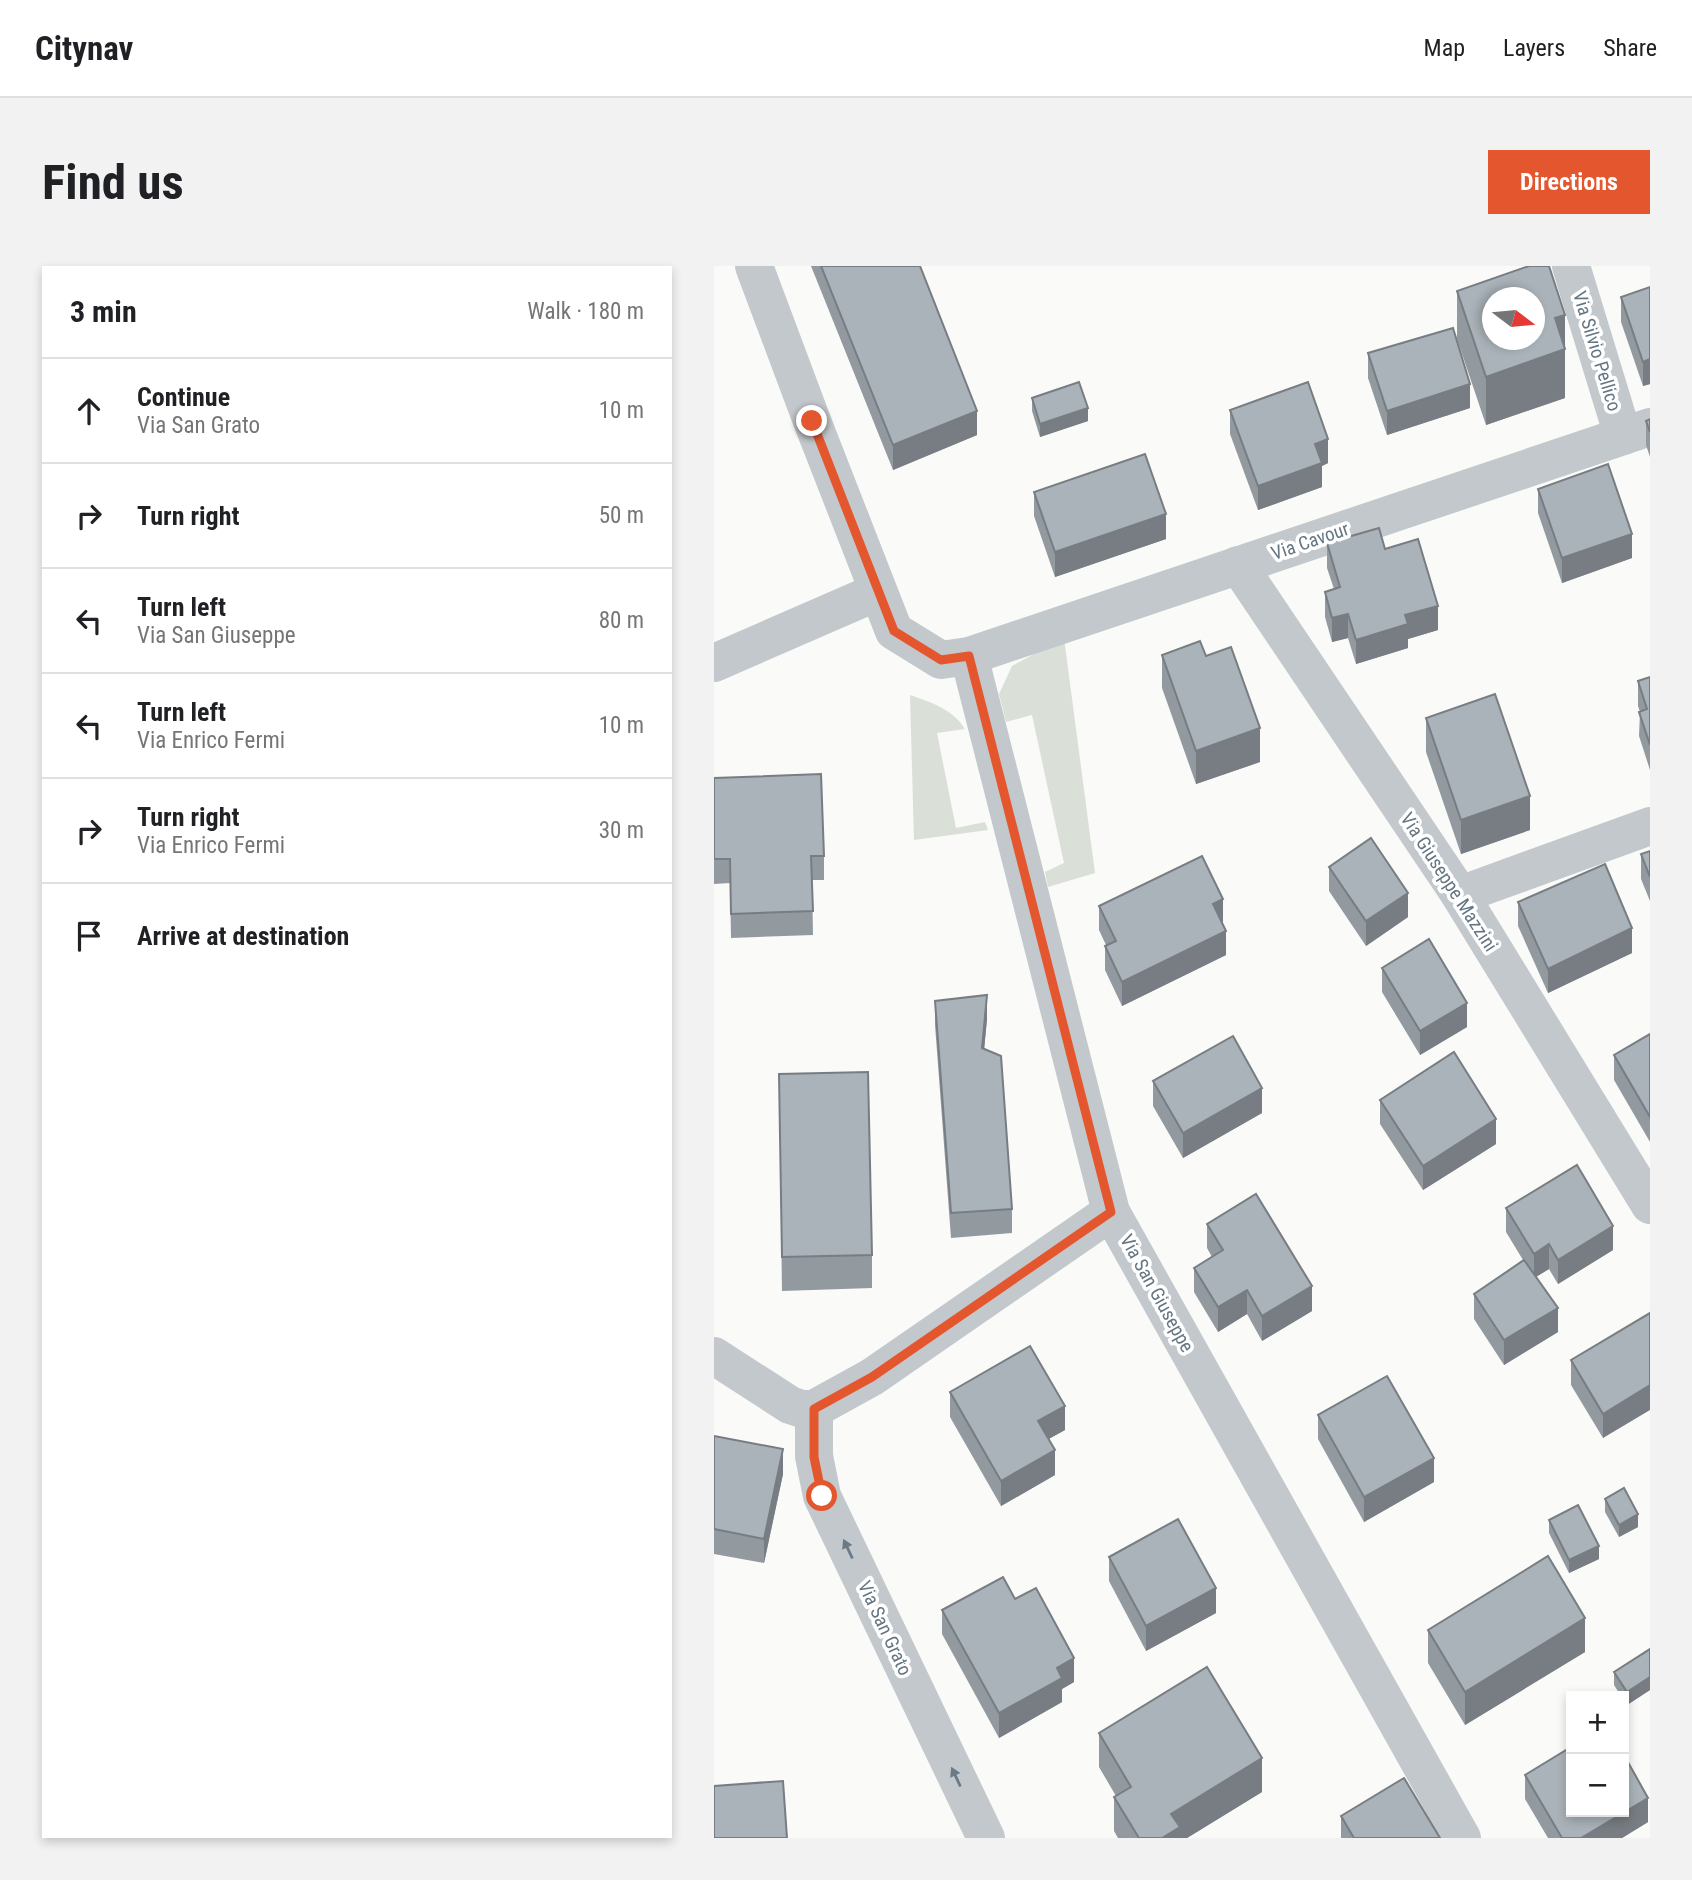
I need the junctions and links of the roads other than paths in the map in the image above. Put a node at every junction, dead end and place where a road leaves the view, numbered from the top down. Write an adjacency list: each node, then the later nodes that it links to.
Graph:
1 (754, 266): 5 (street, Via Cavour)
2 (1571, 266): 3 (street, Via Silvio Pellico)
3 (1637, 432): 4 (street, Via Cavour)
4 (1238, 565): 6 (street, Via Cavour); 9 (street, Via Giuseppe Mazzini)
5 (877, 592): 6 (street, Via Cavour); 7 (street)
6 (969, 656): 11 (street, Via San Giuseppe)
7 (714, 663)
8 (1650, 826): 9 (street)
9 (1460, 895): 10 (street, Via Giuseppe Mazzini)
10 (1650, 1205)
11 (1111, 1212): 13 (street); 15 (street, Via San Giuseppe)
12 (714, 1356): 13 (street)
13 (814, 1409): 14 (street, Via San Grato, one-way to 13)
14 (986, 1838)
15 (1462, 1838)

